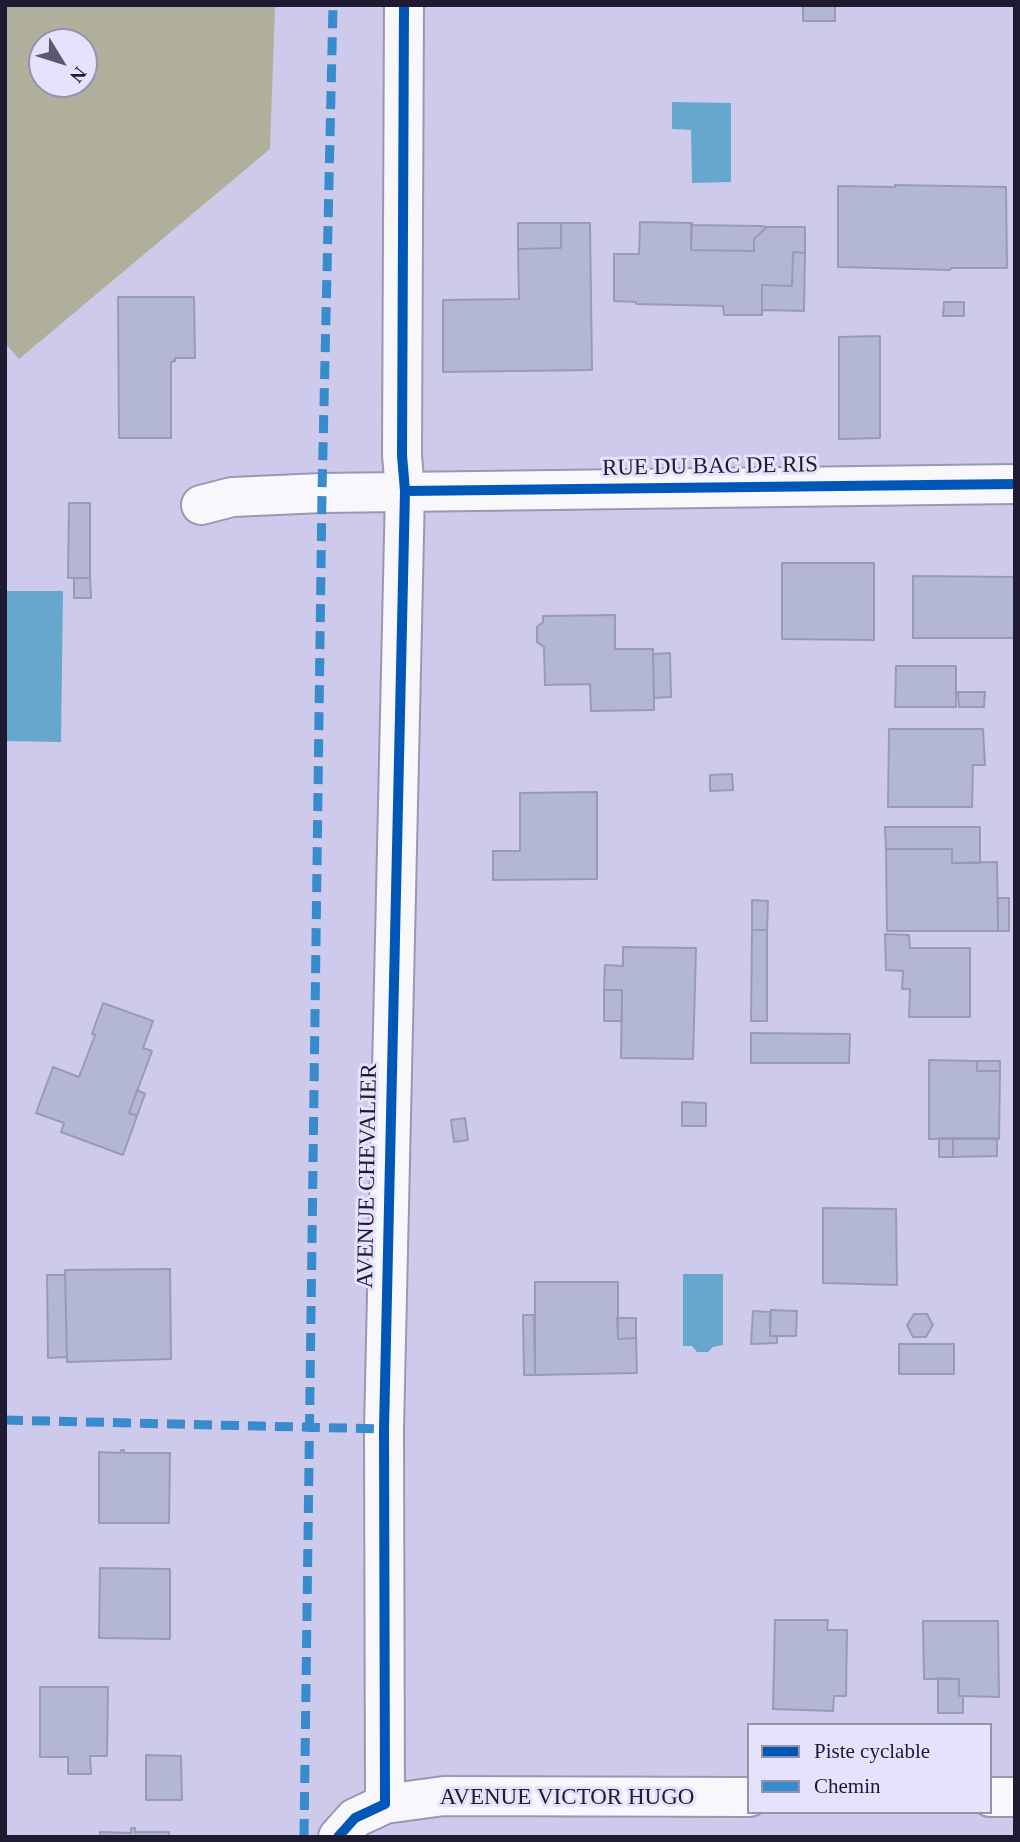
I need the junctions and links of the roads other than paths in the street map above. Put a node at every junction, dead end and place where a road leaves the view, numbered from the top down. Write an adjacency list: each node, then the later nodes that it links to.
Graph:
1 (404, 5): 3 (street, AVENUE CHEVALIER)
2 (1015, 484): 3 (street, RUE DU BAC DE RIS)
3 (405, 491): 4 (street, RUE DU BAC DE RIS); 8 (street, AVENUE CHEVALIER)
4 (201, 505)
5 (747, 1797): 8 (street, AVENUE VICTOR HUGO)
6 (992, 1797): 7 (street)
7 (1015, 1797)
8 (385, 1804): 9 (street)
9 (338, 1837)

